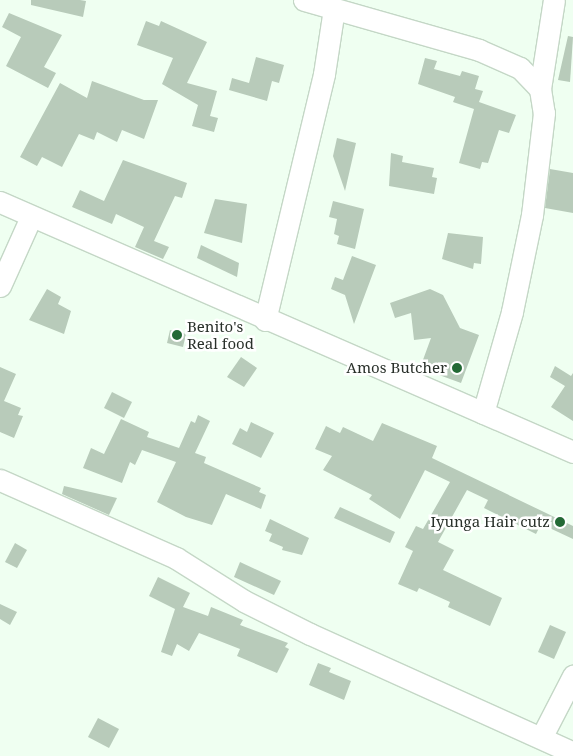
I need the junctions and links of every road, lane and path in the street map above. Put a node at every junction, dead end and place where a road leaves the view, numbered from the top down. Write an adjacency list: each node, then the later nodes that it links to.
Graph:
1 (304, 0): 3 (street)
2 (554, 0): 4 (street)
3 (349, 7): 4 (street); 8 (street)
4 (540, 89): 9 (street)
5 (0, 202): 6 (street)
6 (31, 217): 7 (street); 8 (street)
7 (0, 286)
8 (265, 320): 9 (street)
9 (483, 413): 10 (street)
10 (573, 452)
11 (0, 480): 13 (street)
12 (573, 676): 13 (street)
13 (542, 736): 14 (street)
14 (573, 753)

